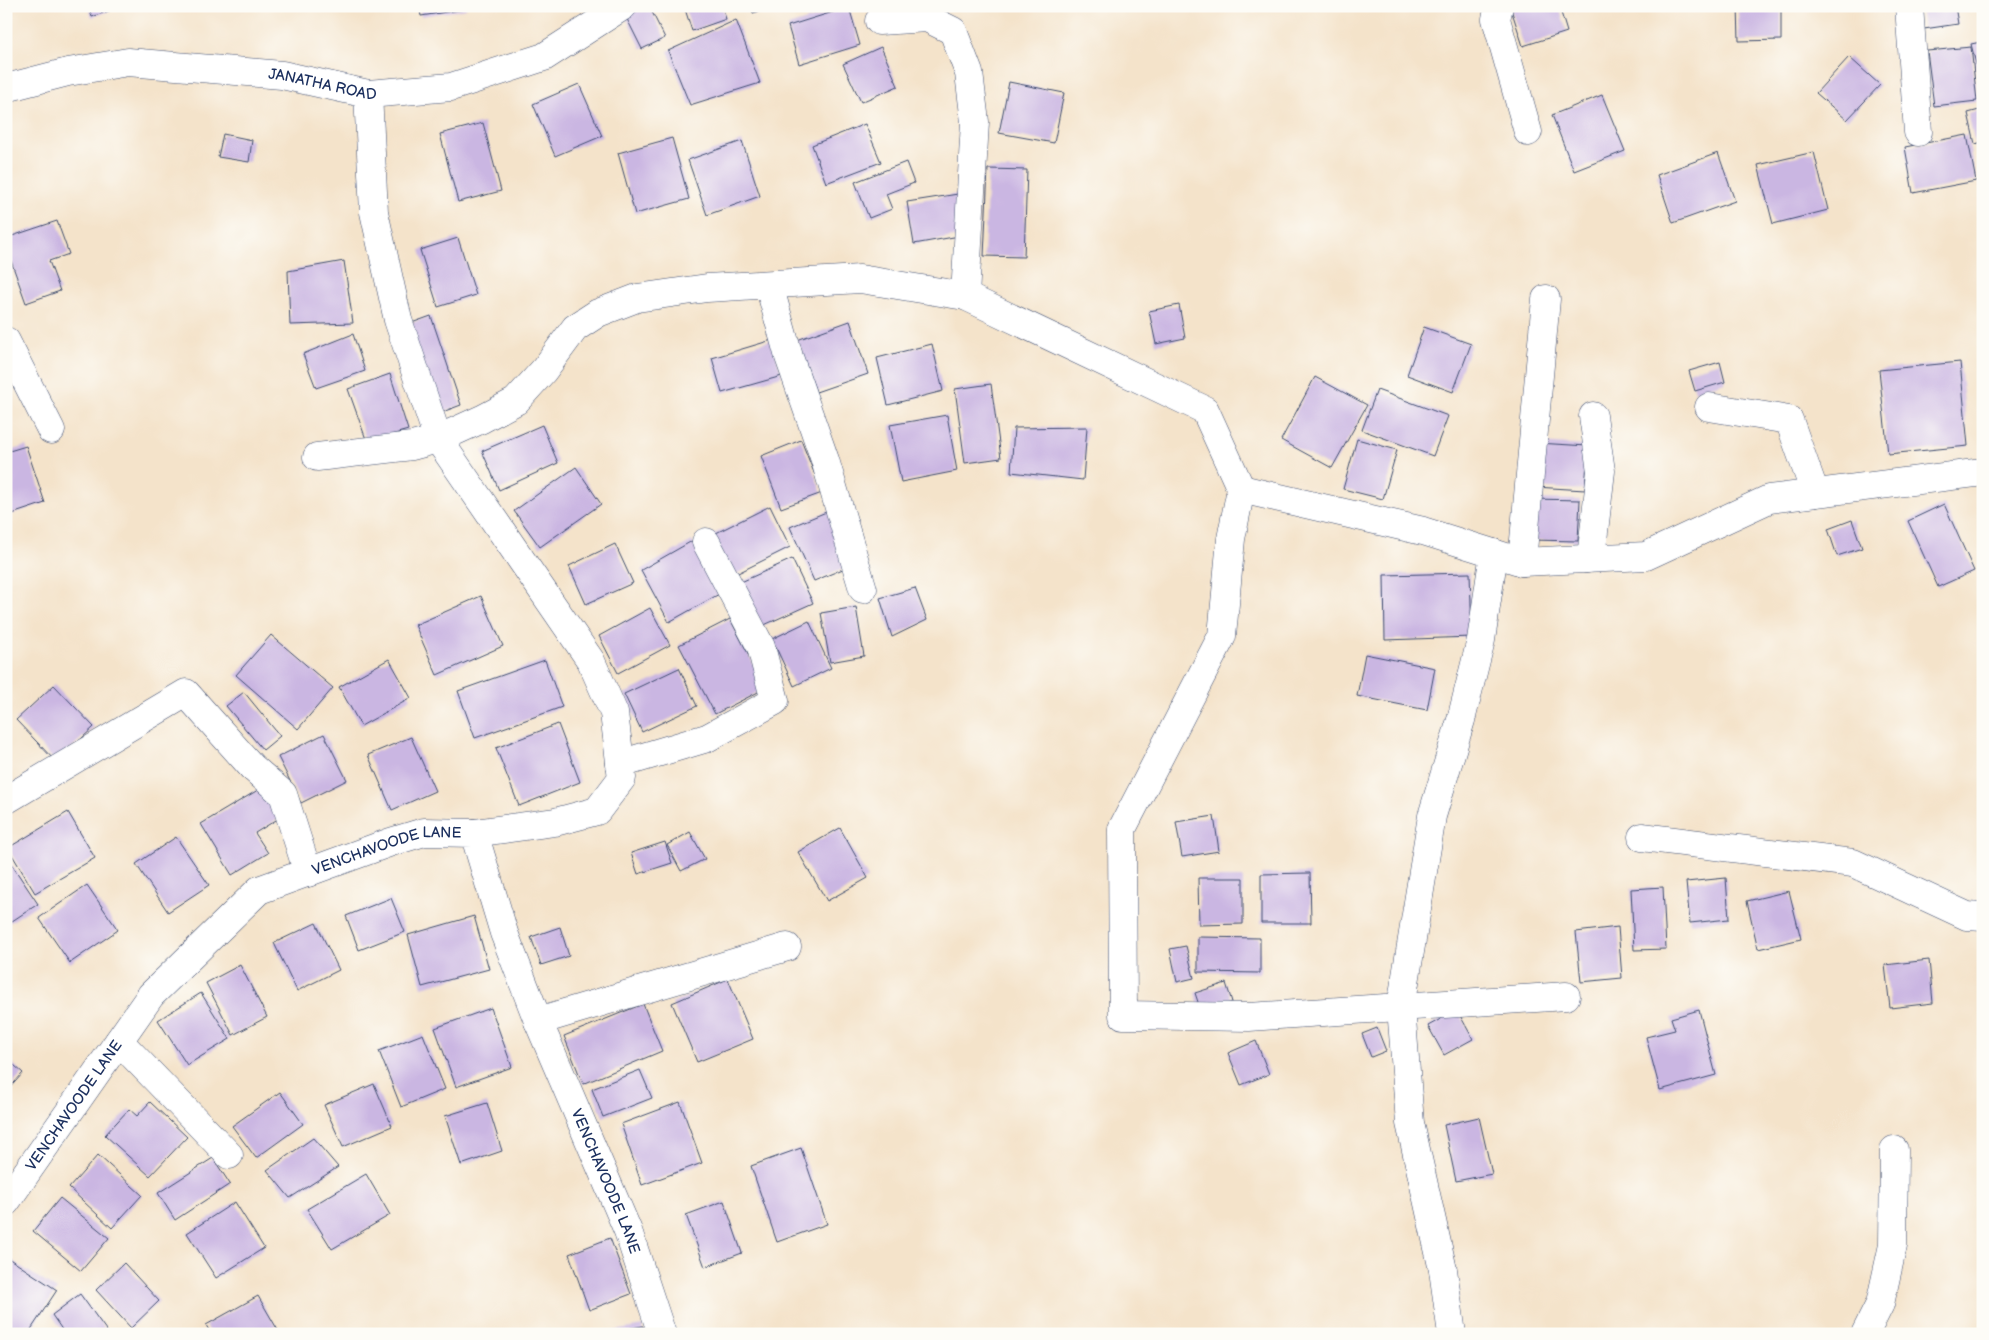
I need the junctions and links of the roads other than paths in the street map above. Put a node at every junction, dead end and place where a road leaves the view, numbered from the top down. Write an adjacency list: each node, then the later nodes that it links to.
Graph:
1 (623, 6): 6 (street, JANATHA ROAD)
2 (1498, 6): 7 (street)
3 (1909, 6): 8 (street)
4 (879, 21): 10 (street)
5 (6, 88): 6 (street, JANATHA ROAD)
6 (368, 94): 16 (street)
7 (1528, 132)
8 (1918, 132)
9 (769, 285): 10 (street); 16 (street); 25 (street)
10 (965, 296): 19 (street)
11 (1546, 299): 24 (street)
12 (6, 340): 15 (street)
13 (1709, 407): 20 (street)
14 (1593, 416): 23 (street)
15 (52, 430)
16 (438, 439): 17 (street); 26 (street)
17 (317, 457)
18 (1983, 472): 20 (street)
19 (1241, 489): 22 (street); 34 (street)
20 (1815, 493): 23 (street)
21 (706, 542): 26 (street)
22 (1494, 553): 24 (street); 34 (street)
23 (1587, 559): 24 (street)
24 (1522, 562)
25 (863, 589)
26 (620, 764): 28 (street)
27 (6, 800): 30 (street)
28 (474, 833): 30 (street, VENCHAVOODE LANE); 35 (street, VENCHAVOODE LANE)
29 (1642, 837): 31 (street)
30 (308, 873): 36 (street, VENCHAVOODE LANE)
31 (1983, 917)
32 (787, 947): 35 (street)
33 (1566, 996): 34 (street)
34 (1400, 1007): 41 (street)
35 (538, 1021): 40 (street, VENCHAVOODE LANE)
36 (118, 1041): 38 (street); 39 (street, VENCHAVOODE LANE)
37 (1894, 1150): 42 (street)
38 (229, 1155)
39 (6, 1202)
40 (662, 1334)
41 (1452, 1334)
42 (1864, 1334)

